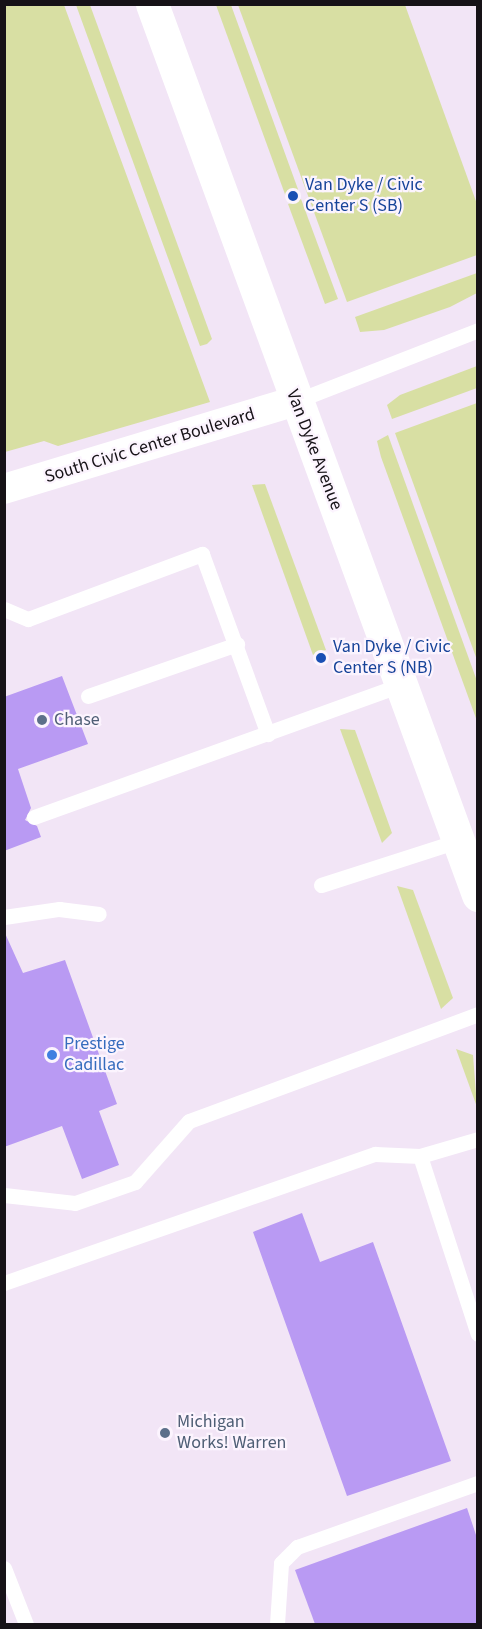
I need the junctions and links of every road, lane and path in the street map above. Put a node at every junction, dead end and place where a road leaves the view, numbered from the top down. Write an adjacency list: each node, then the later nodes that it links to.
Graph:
1 (152, 4): 3 (main road, Van Dyke Avenue)
2 (477, 330): 3 (lane)
3 (296, 401): 4 (street, South Civic Center Boulevard); 7 (main road, Van Dyke Avenue)
4 (4, 489)
5 (4, 609): 6 (lane)
6 (237, 644): 8 (lane); 9 (lane)
7 (402, 685): 9 (lane); 11 (main road, Van Dyke Avenue)
8 (88, 696)
9 (268, 734): 10 (lane)
10 (34, 817)
11 (458, 841): 12 (lane); 13 (main road, Van Dyke Avenue)
12 (321, 885)
13 (477, 895)
14 (99, 914): 15 (lane)
15 (4, 918)
16 (477, 1014): 19 (lane)
17 (477, 1139): 18 (lane)
18 (420, 1156): 20 (lane); 21 (lane)
19 (4, 1195)
20 (4, 1283)
21 (477, 1334)
22 (477, 1483): 25 (lane)
23 (4, 1568): 24 (lane)
24 (26, 1624)
25 (277, 1624)

